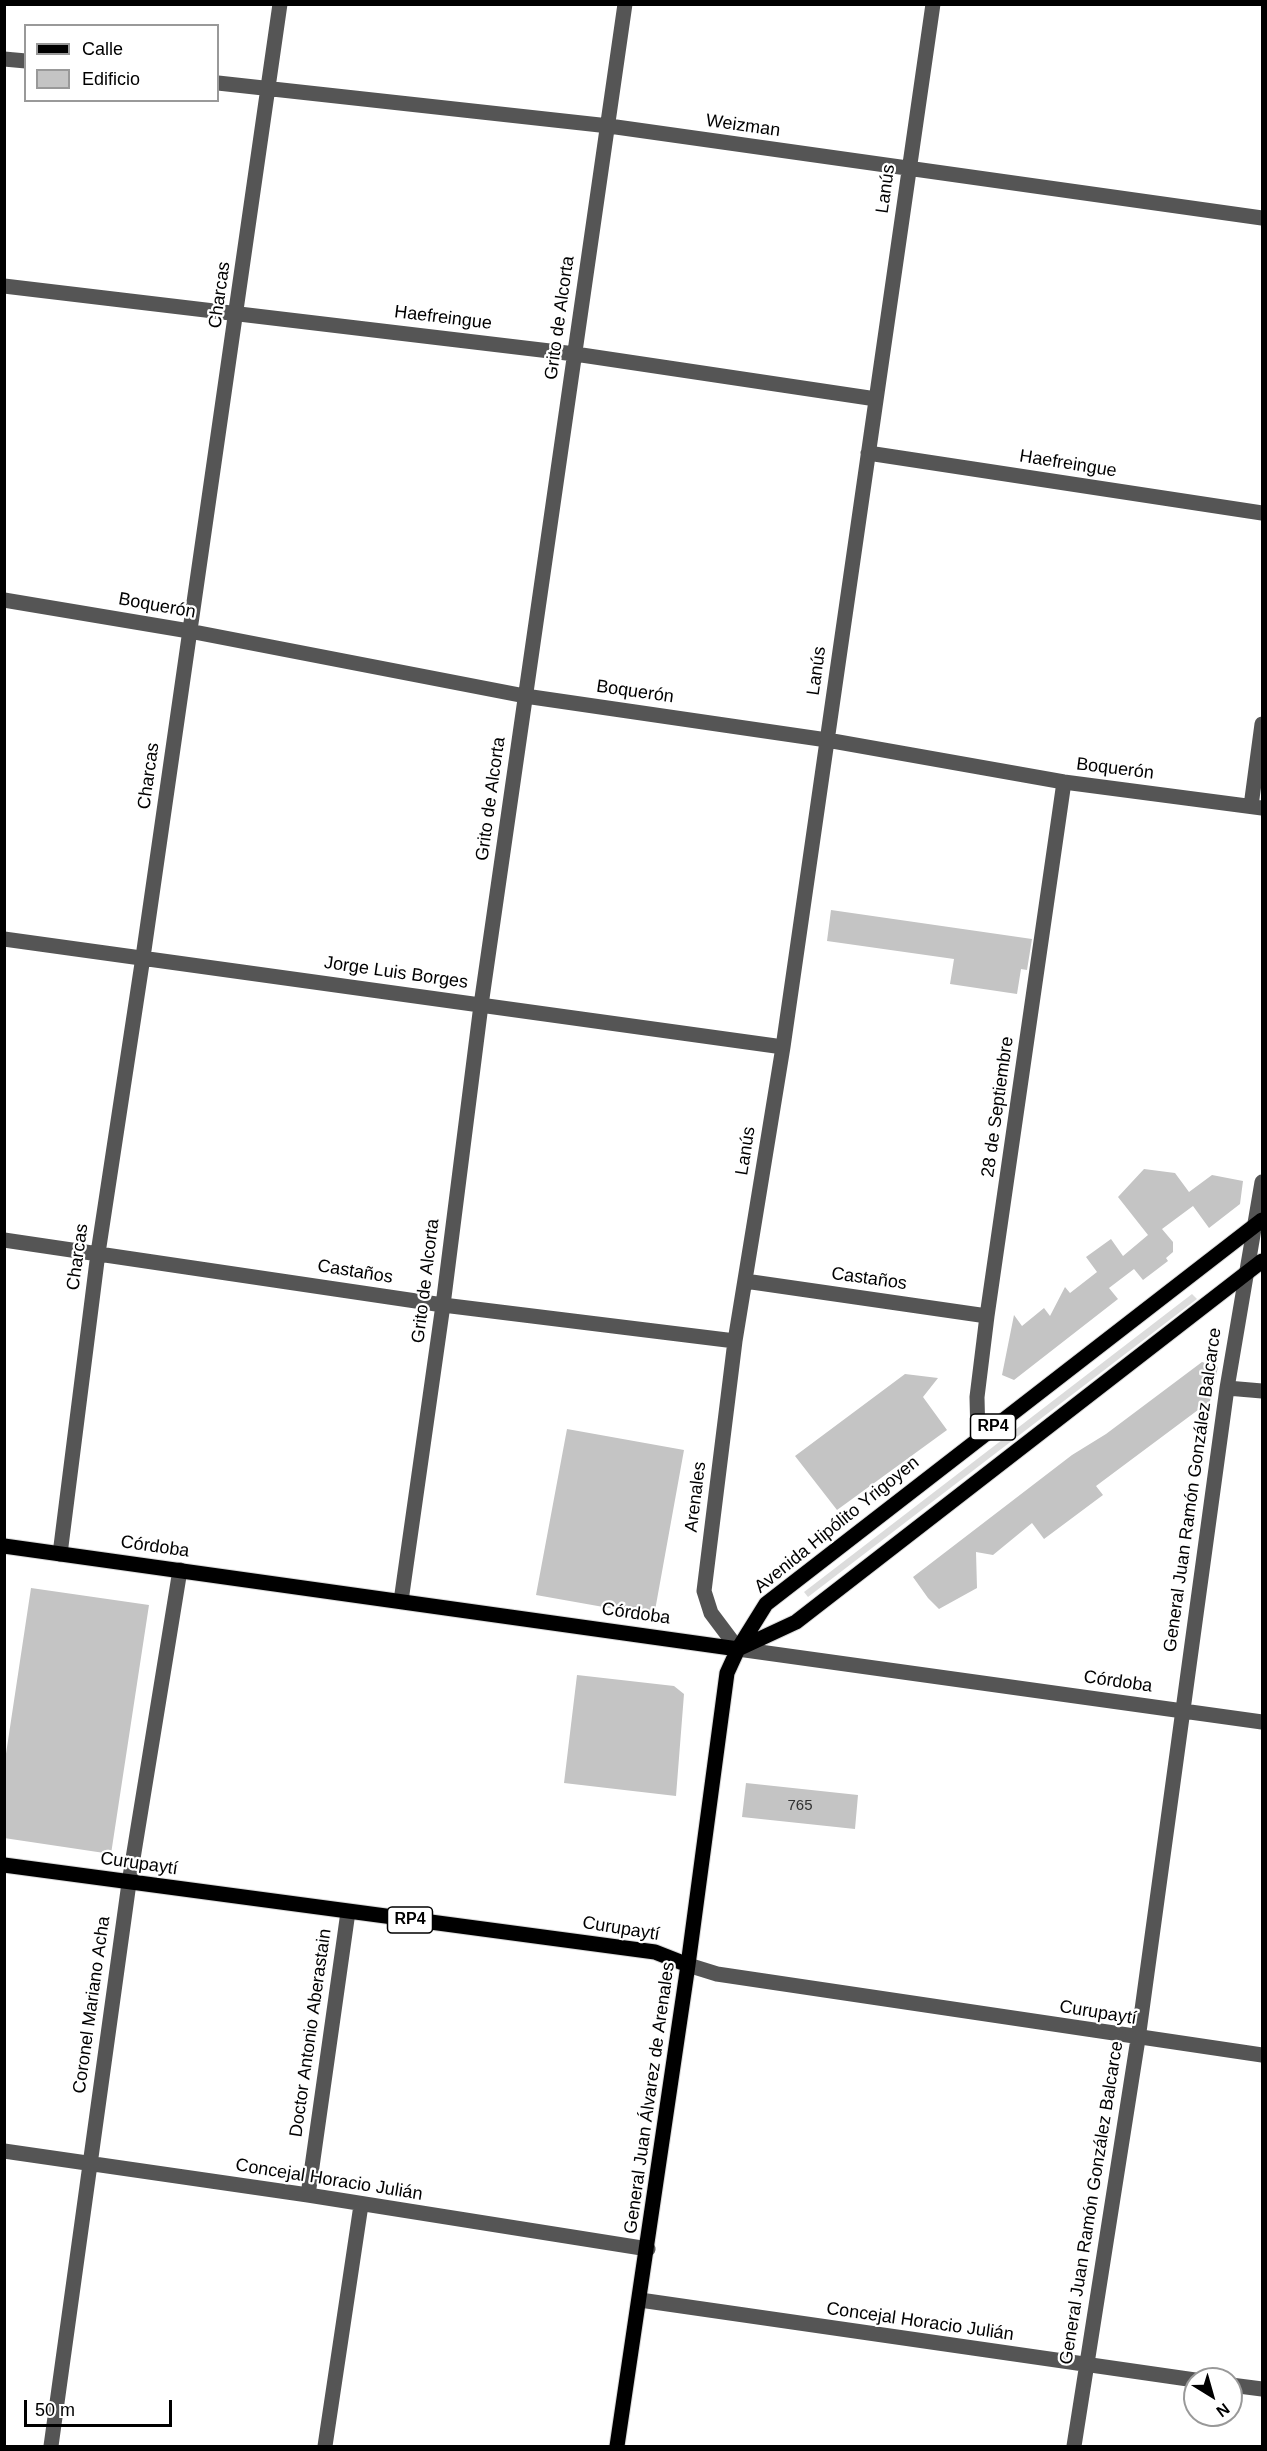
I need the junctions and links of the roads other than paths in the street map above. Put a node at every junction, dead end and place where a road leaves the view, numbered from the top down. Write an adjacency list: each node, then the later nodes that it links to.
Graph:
1 (280, 4): 7 (street, Charcas)
2 (625, 4): 8 (street, Grito de Alcorta)
3 (933, 4): 9 (street, Lanús)
4 (4, 59): 5 (street)
5 (24, 61)
6 (219, 82): 7 (street, Weizman)
7 (268, 88): 8 (street, Weizman); 12 (street, Charcas)
8 (609, 126): 9 (street, Weizman); 13 (street, Grito de Alcorta)
9 (909, 171): 10 (street, Weizman); 14 (street, Lanús)
10 (1263, 219)
11 (4, 286): 12 (street, Haefreingue)
12 (237, 313): 13 (street, Haefreingue); 18 (street, Charcas)
13 (575, 354): 14 (street, Haefreingue); 19 (street, Grito de Alcorta)
14 (876, 399): 15 (street, Lanús)
15 (868, 453): 16 (street, Haefreingue); 21 (street, Lanús)
16 (1263, 513)
17 (4, 600): 18 (street, Boquerón)
18 (189, 631): 19 (street, Boquerón); 25 (street, Charcas)
19 (525, 696): 21 (street, Boquerón); 26 (street, Grito de Alcorta)
20 (1263, 723): 23 (street)
21 (827, 740): 22 (street, Boquerón); 27 (street, Lanús)
22 (1064, 782): 23 (street, Boquerón); 36 (street, 28 de Septiembre)
23 (1257, 807)
24 (4, 939): 25 (street, Jorge Luis Borges)
25 (143, 957): 26 (street, Jorge Luis Borges); 31 (street, Charcas)
26 (481, 1005): 27 (street, Jorge Luis Borges); 35 (street, Grito de Alcorta)
27 (783, 1047): 34 (street, Lanús)
28 (1263, 1182): 29 (street, General Juan Ramón González Balcarce)
29 (1259, 1223): 33 (street, General Juan Ramón González Balcarce); 40 (main road, Avenida Hipólito Yrigoyen / RP4)
30 (4, 1240): 31 (street, Castaños)
31 (98, 1253): 35 (street, Castaños); 42 (street, Charcas)
32 (1263, 1261): 33 (main road, RP4)
33 (1245, 1275): 38 (street, General Juan Ramón González Balcarce); 45 (main road, RP4)
34 (746, 1281): 36 (street, Castaños); 37 (street, Lanús)
35 (443, 1305): 37 (street, Castaños); 44 (street, Grito de Alcorta)
36 (987, 1316): 40 (street, 28 de Septiembre)
37 (735, 1341): 45 (street, Arenales)
38 (1227, 1388): 39 (street); 46 (street, General Juan Ramón González Balcarce)
39 (1263, 1392)
40 (978, 1438): 45 (main road, Avenida Hipólito Yrigoyen / RP4)
41 (4, 1546): 42 (main road, Córdoba)
42 (60, 1554): 43 (main road, Córdoba)
43 (180, 1570): 44 (main road, Córdoba); 49 (street, Coronel Mariano Acha)
44 (401, 1601): 45 (main road, Córdoba)
45 (738, 1648): 46 (street, Córdoba); 51 (main road, General Juan Álvarez de Arenales / RP4)
46 (1181, 1711): 47 (street, Córdoba); 52 (street, General Juan Ramón González Balcarce)
47 (1263, 1722)
48 (4, 1865): 49 (main road, Curupaytí / RP4)
49 (129, 1883): 50 (main road, Curupaytí / RP4); 55 (street, Coronel Mariano Acha)
50 (348, 1912): 51 (main road, Curupaytí / RP4); 56 (street, Doctor Antonio Aberastain)
51 (688, 1965): 52 (street, Curupaytí); 58 (main road, General Juan Álvarez de Arenales)
52 (1138, 2039): 53 (street, Curupaytí); 60 (street, General Juan Ramón González Balcarce)
53 (1263, 2055)
54 (4, 2151): 55 (street, Concejal Horacio Julián)
55 (90, 2164): 56 (street, Concejal Horacio Julián); 64 (street, Coronel Mariano Acha)
56 (308, 2195): 57 (street, Concejal Horacio Julián)
57 (361, 2205): 58 (street, Concejal Horacio Julián); 65 (street)
58 (648, 2249): 59 (main road, General Juan Álvarez de Arenales)
59 (640, 2300): 60 (street, Concejal Horacio Julián); 66 (main road, General Juan Álvarez de Arenales)
60 (1085, 2366): 61 (street, Concejal Horacio Julián); 67 (street, General Juan Ramón González Balcarce)
61 (1183, 2378)
62 (1243, 2386): 63 (street)
63 (1263, 2389)
64 (51, 2446)
65 (325, 2446)
66 (617, 2446)
67 (1074, 2446)

